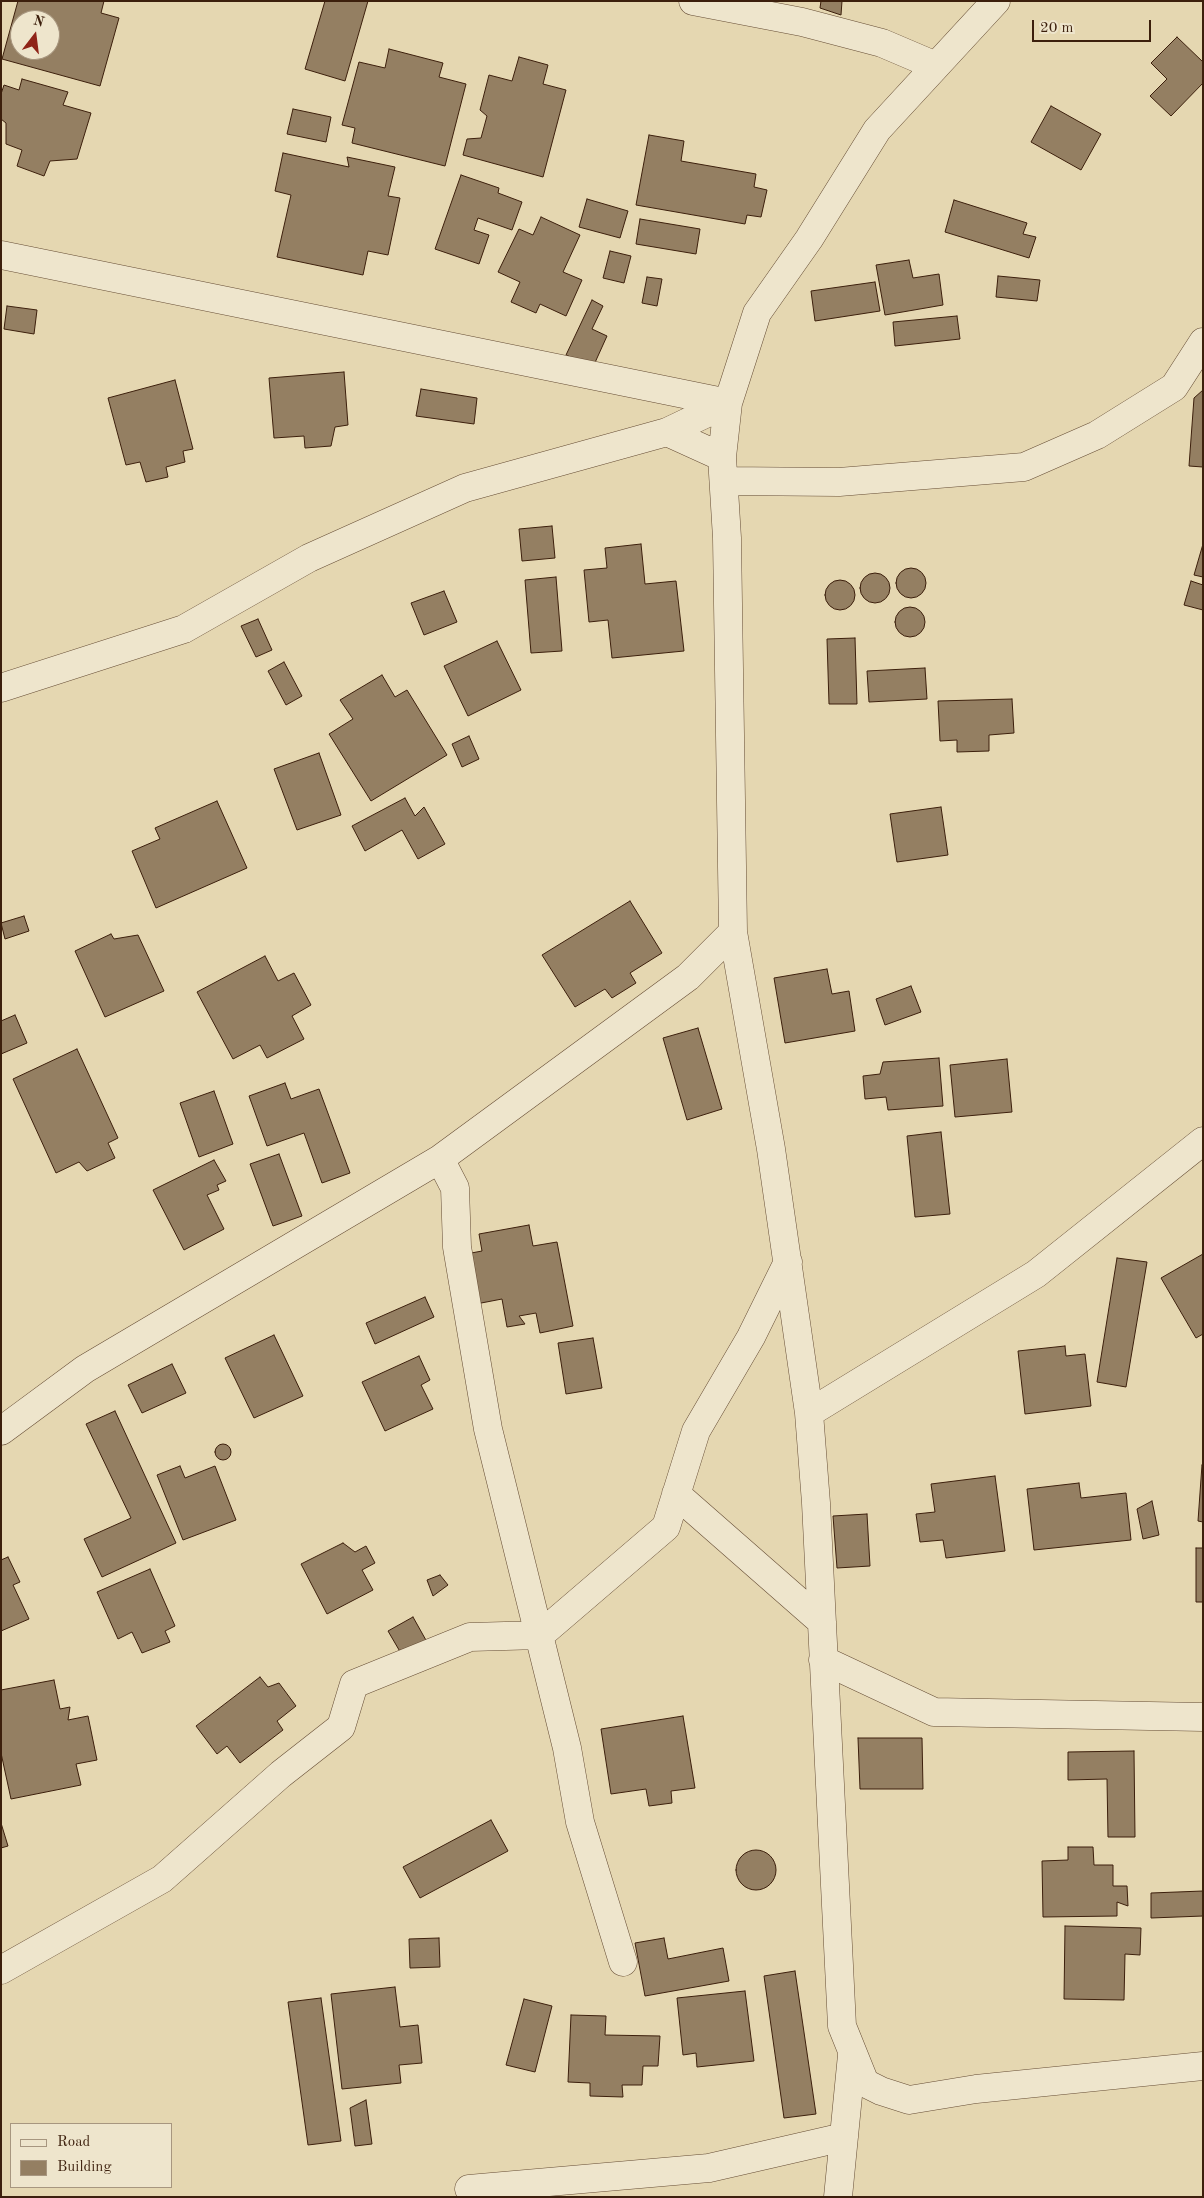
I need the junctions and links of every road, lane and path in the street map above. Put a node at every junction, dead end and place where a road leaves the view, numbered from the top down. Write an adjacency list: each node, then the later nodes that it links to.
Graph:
1 (693, 1): 3 (street)
2 (996, 1): 3 (street)
3 (936, 66): 6 (street)
4 (1, 255): 6 (street)
5 (1203, 342): 8 (street)
6 (728, 403): 7 (street); 8 (street)
7 (668, 432): 8 (street); 9 (street)
8 (723, 469): 10 (street)
9 (1, 688)
10 (733, 932): 12 (street); 13 (street)
11 (1203, 1141): 14 (street)
12 (440, 1159): 15 (street); 18 (street)
13 (788, 1262): 14 (street); 16 (street)
14 (809, 1413): 17 (street)
15 (1, 1430)
16 (676, 1494): 17 (street); 18 (street)
17 (822, 1622): 19 (street)
18 (540, 1634): 21 (street); 22 (street)
19 (823, 1660): 20 (street); 23 (street)
20 (1203, 1717)
21 (623, 1962)
22 (1, 1970)
23 (852, 2051): 24 (street); 25 (street)
24 (1203, 2066)
25 (844, 2137): 26 (street); 27 (street)
26 (469, 2189)
27 (838, 2197)

